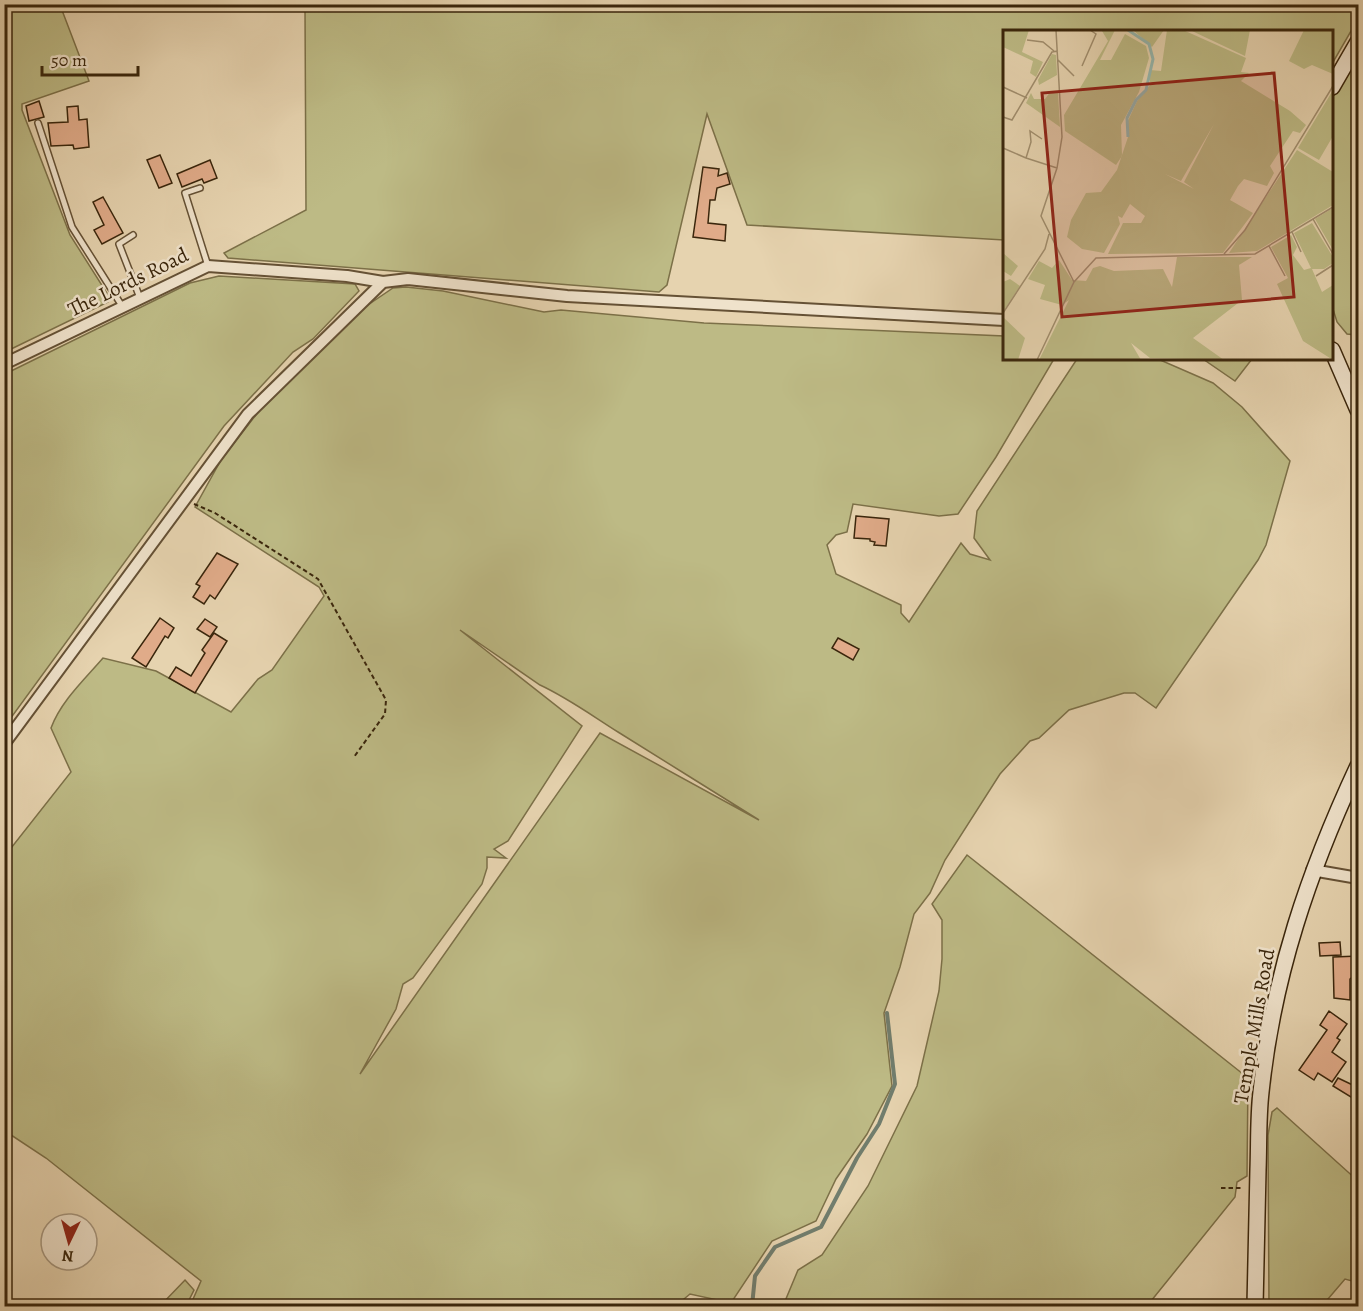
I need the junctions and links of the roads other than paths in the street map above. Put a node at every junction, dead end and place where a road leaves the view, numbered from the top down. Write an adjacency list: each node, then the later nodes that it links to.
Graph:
1 (1359, 42): 2 (street)
2 (1333, 85)
3 (38, 123): 9 (lane)
4 (200, 188): 6 (lane)
5 (133, 235): 8 (lane)
6 (208, 266): 7 (street, The Lords Road); 8 (street, The Lords Road)
7 (384, 282): 10 (street, The Lords Road); 14 (street)
8 (140, 298): 9 (street, The Lords Road)
9 (122, 306): 12 (street, The Lords Road)
10 (1003, 320)
11 (1333, 352): 13 (street)
12 (4, 364)
13 (1359, 410)
14 (4, 744)
15 (1359, 766): 16 (street, Temple Mills Road)
16 (1312, 870): 17 (street); 18 (street, Temple Mills Road)
17 (1359, 878)
18 (1255, 1306)

